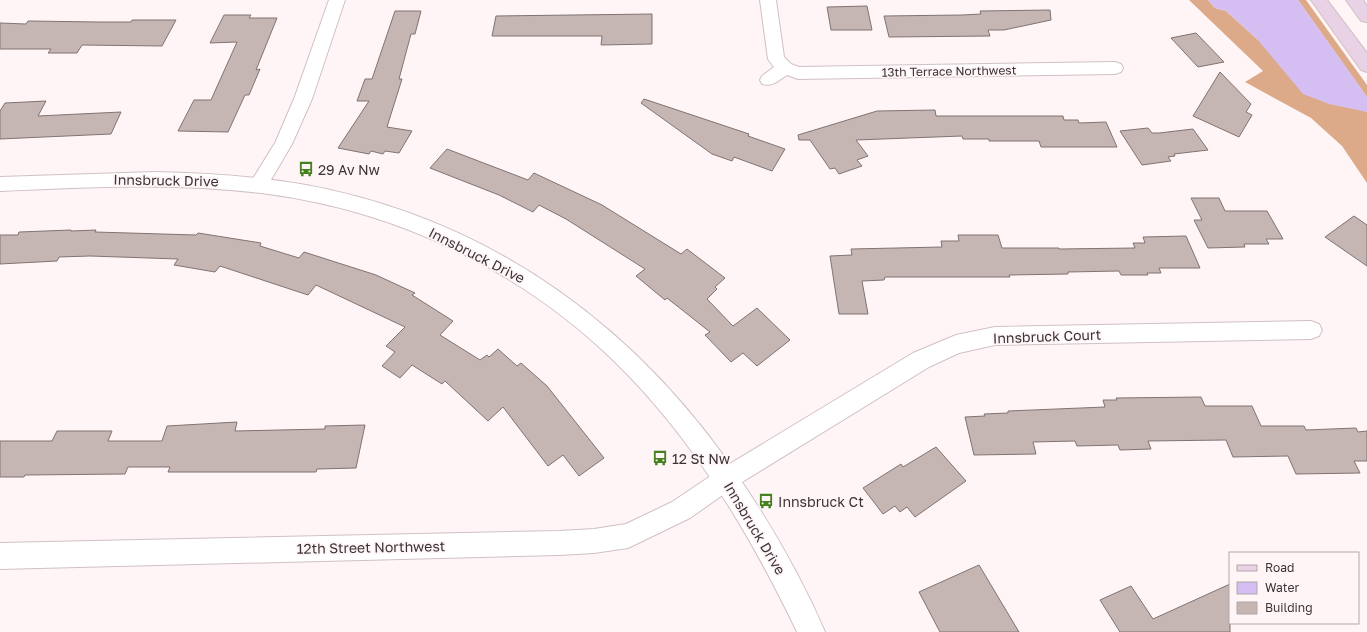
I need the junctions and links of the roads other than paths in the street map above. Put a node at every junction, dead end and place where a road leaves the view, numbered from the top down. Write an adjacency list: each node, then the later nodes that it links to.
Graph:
1 (337, 0): 11 (street)
2 (768, 0): 7 (street)
3 (1319, 0): 6 (main road)
4 (1354, 0): 5 (main road)
5 (1367, 17)
6 (1367, 66)
7 (785, 68): 8 (street, 13th Terrace Northwest); 9 (street)
8 (1115, 68)
9 (768, 80)
10 (0, 184): 11 (street, Innsbruck Drive)
11 (258, 185): 13 (street, Innsbruck Drive)
12 (1311, 330): 13 (street, Innsbruck Court)
13 (726, 479): 14 (street, 12th Street Northwest); 15 (street, Innsbruck Drive)
14 (0, 556)
15 (811, 632)

